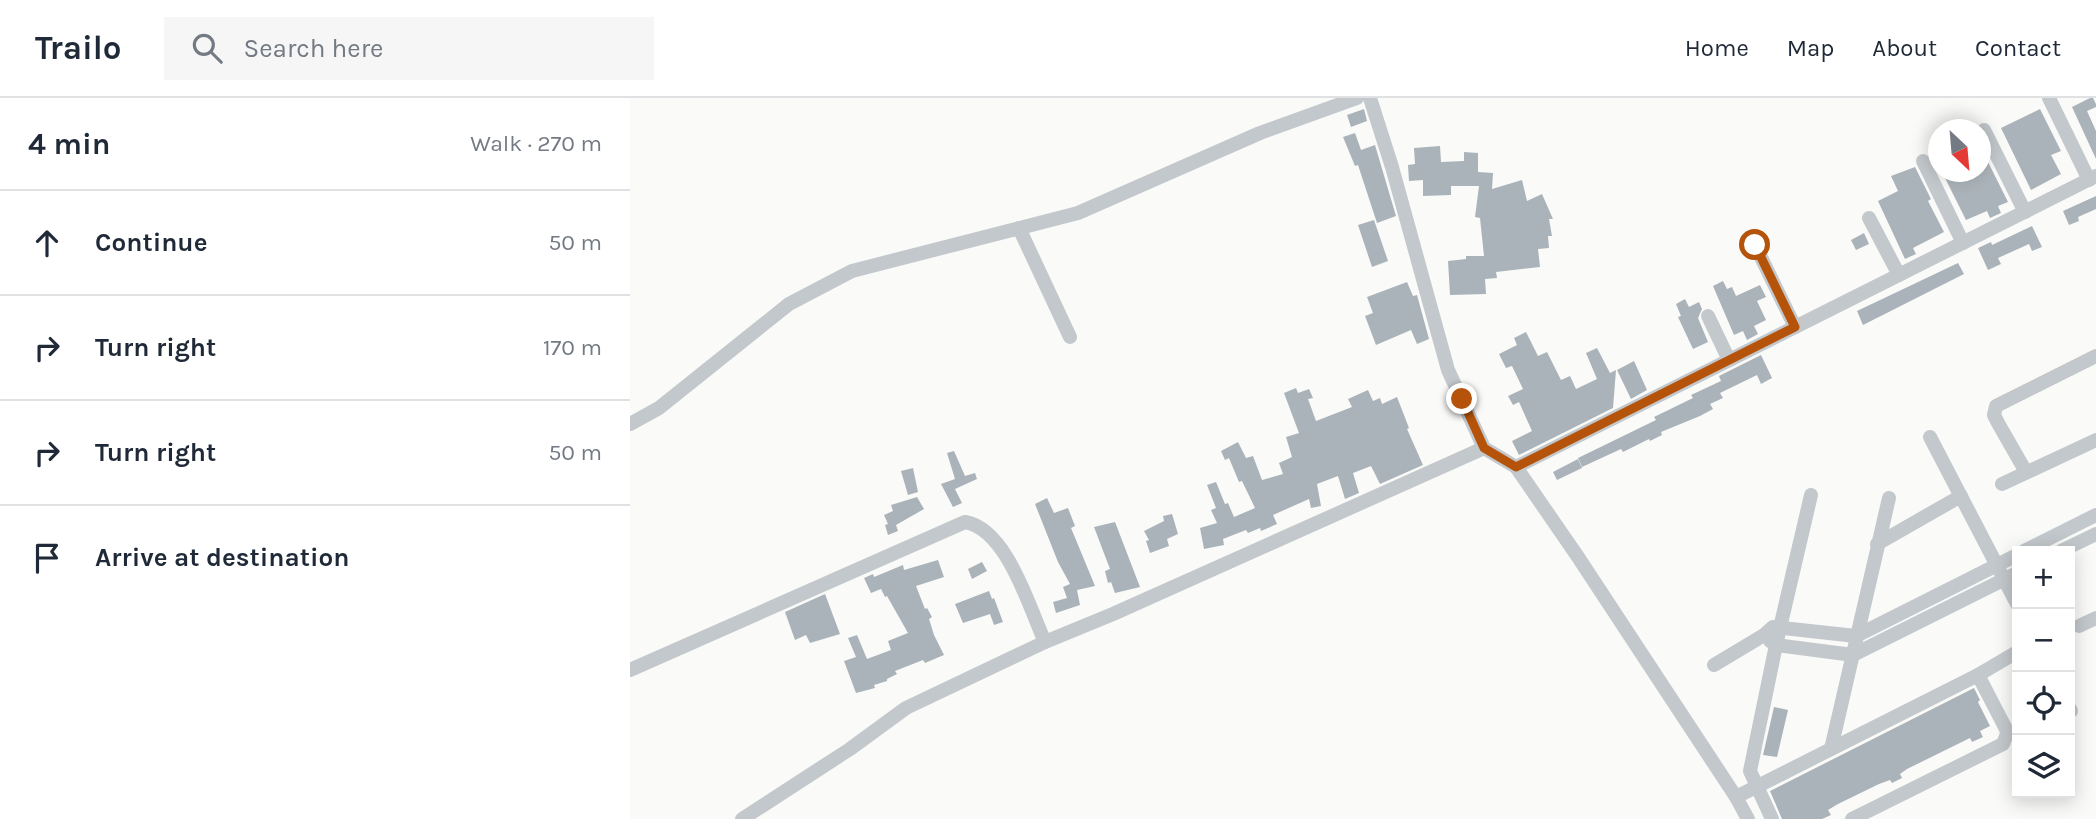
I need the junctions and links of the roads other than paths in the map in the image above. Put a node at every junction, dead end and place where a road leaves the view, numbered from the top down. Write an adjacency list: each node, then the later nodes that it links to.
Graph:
1 (1357, 98): 9 (street)
2 (1370, 98): 21 (street)
3 (2049, 98): 6 (street)
4 (1991, 144): 7 (street)
5 (1923, 162): 10 (street)
6 (2092, 178): 7 (street)
7 (2025, 212): 10 (street)
8 (1869, 218): 12 (street)
9 (1019, 228): 15 (street); 18 (street)
10 (1963, 243): 12 (street)
11 (1755, 245): 14 (street)
12 (1899, 275): 14 (street)
13 (1708, 316): 17 (street)
14 (1795, 327): 17 (street)
15 (1070, 337)
16 (2096, 356): 23 (street)
17 (1729, 360): 22 (street)
18 (630, 424)
19 (1930, 436): 26 (street)
20 (2096, 440): 23 (street)
21 (1484, 448): 22 (street); 41 (street)
22 (1516, 467): 50 (street)
23 (2026, 472): 24 (street)
24 (2003, 484)
25 (1811, 495): 38 (street)
26 (1961, 496): 30 (street); 34 (street)
27 (1889, 498): 30 (street)
28 (2096, 515): 31 (street)
29 (2096, 534): 32 (street)
30 (1877, 544): 40 (street)
31 (2034, 546)
32 (2071, 546)
33 (2012, 558): 34 (street)
34 (1997, 565): 35 (street); 40 (street)
35 (2011, 576): 43 (street)
36 (2096, 618): 37 (street)
37 (2079, 626)
38 (1780, 628): 39 (street); 40 (street); 42 (street)
39 (1763, 635): 42 (street); 45 (street)
40 (1856, 636): 43 (street)
41 (1045, 642): 46 (street); 51 (street)
42 (1776, 645): 43 (street); 49 (street)
43 (1853, 655): 48 (street)
44 (2012, 655): 47 (street)
45 (1714, 665)
46 (630, 670)
47 (1978, 675): 48 (street); 54 (street)
48 (1831, 749): 49 (street)
49 (1756, 787): 50 (street); 53 (street)
50 (1736, 797): 52 (street)
51 (742, 819)
52 (1748, 819)
53 (1772, 819)
54 (1852, 819)

